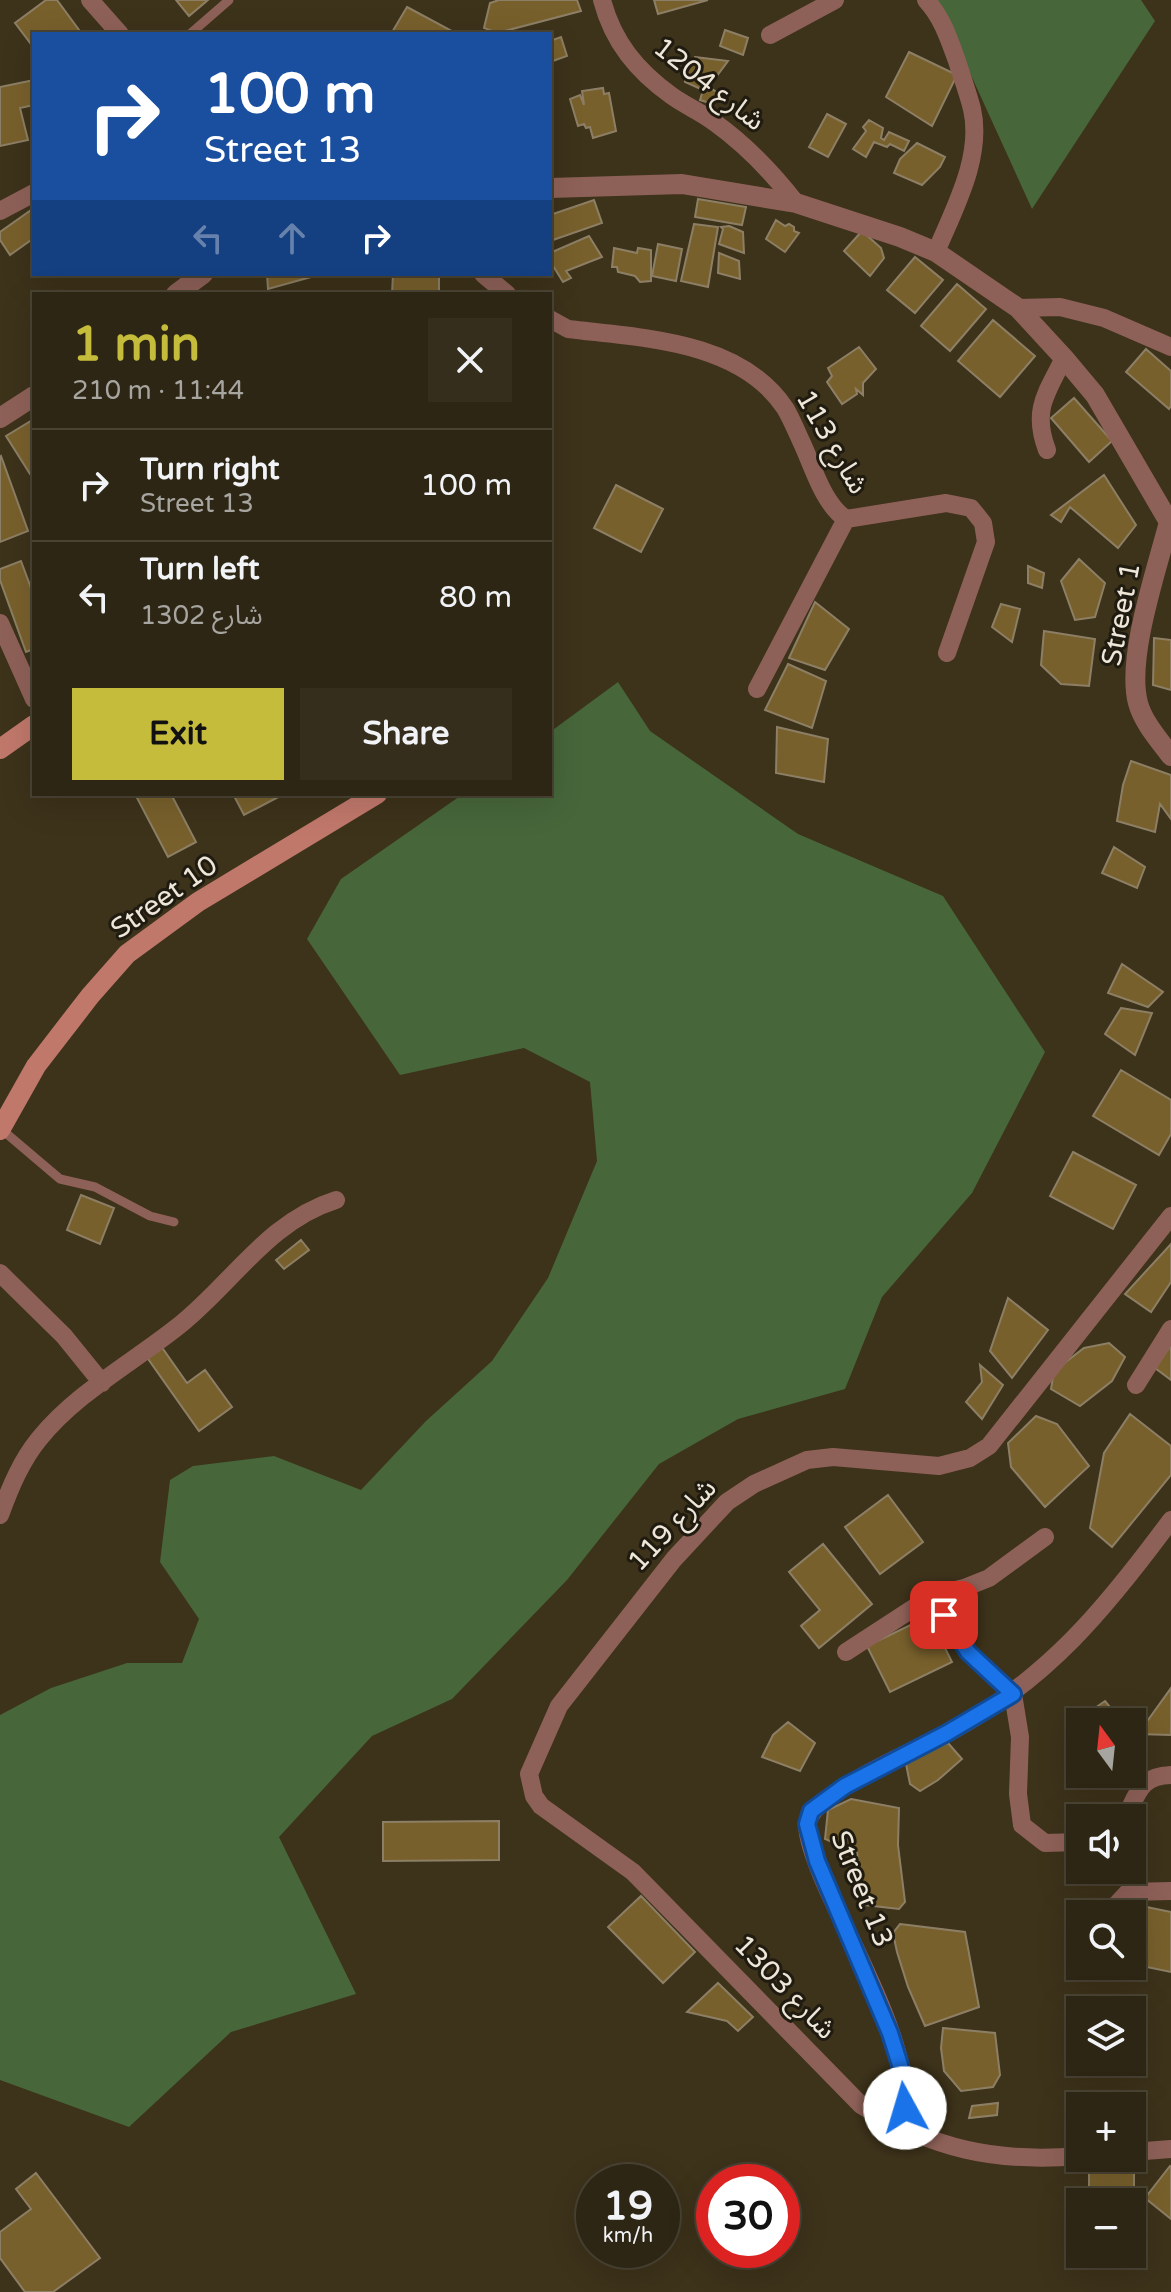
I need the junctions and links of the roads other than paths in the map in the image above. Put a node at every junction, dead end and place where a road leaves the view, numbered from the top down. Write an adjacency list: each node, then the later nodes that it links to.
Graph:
1 (90, 0): 6 (street)
2 (229, 0): 7 (lane)
3 (602, 0): 11 (street, شارع 1204)
4 (835, 0): 8 (street)
5 (926, 0): 13 (street)
6 (118, 32)
7 (192, 32)
8 (770, 35)
9 (552, 188): 11 (street)
10 (32, 194): 12 (street)
11 (796, 203): 13 (street)
12 (0, 211)
13 (936, 252): 18 (street)
14 (200, 276): 16 (street)
15 (485, 276): 17 (street)
16 (179, 292)
17 (505, 292)
18 (1018, 308): 20 (street); 21 (street)
19 (552, 320): 25 (street, شارع 113)
20 (1171, 347)
21 (1064, 358): 24 (street); 26 (street)
22 (32, 397): 23 (street)
23 (0, 418)
24 (1047, 450)
25 (846, 519): 28 (street, شارع 113); 29 (street)
26 (1170, 523): 33 (street, Street 1)
27 (0, 623): 30 (street)
28 (947, 653)
29 (757, 689)
30 (32, 695)
31 (32, 726): 32 (main road)
32 (0, 749)
33 (1171, 756)
34 (374, 796): 35 (main road, Street 10)
35 (0, 1130): 38 (lane)
36 (336, 1200): 41 (street)
37 (1171, 1216): 52 (street, شارع 119)
38 (174, 1222)
39 (0, 1273): 41 (street)
40 (1171, 1329): 42 (street)
41 (102, 1383): 43 (street)
42 (1136, 1385)
43 (0, 1515)
44 (1171, 1520): 48 (street, Street 13)
45 (1045, 1537): 46 (street)
46 (932, 1596): 47 (street); 48 (street)
47 (846, 1652)
48 (1013, 1694): 51 (street); 55 (street, Street 13)
49 (1171, 1775): 50 (street)
50 (1132, 1804)
51 (1066, 1842)
52 (633, 1872): 55 (street, شارع 1303)
53 (1171, 1891): 54 (street)
54 (1121, 1900)
55 (906, 2129): 58 (street)
56 (1171, 2149): 57 (street)
57 (1146, 2151)
58 (1066, 2157)

